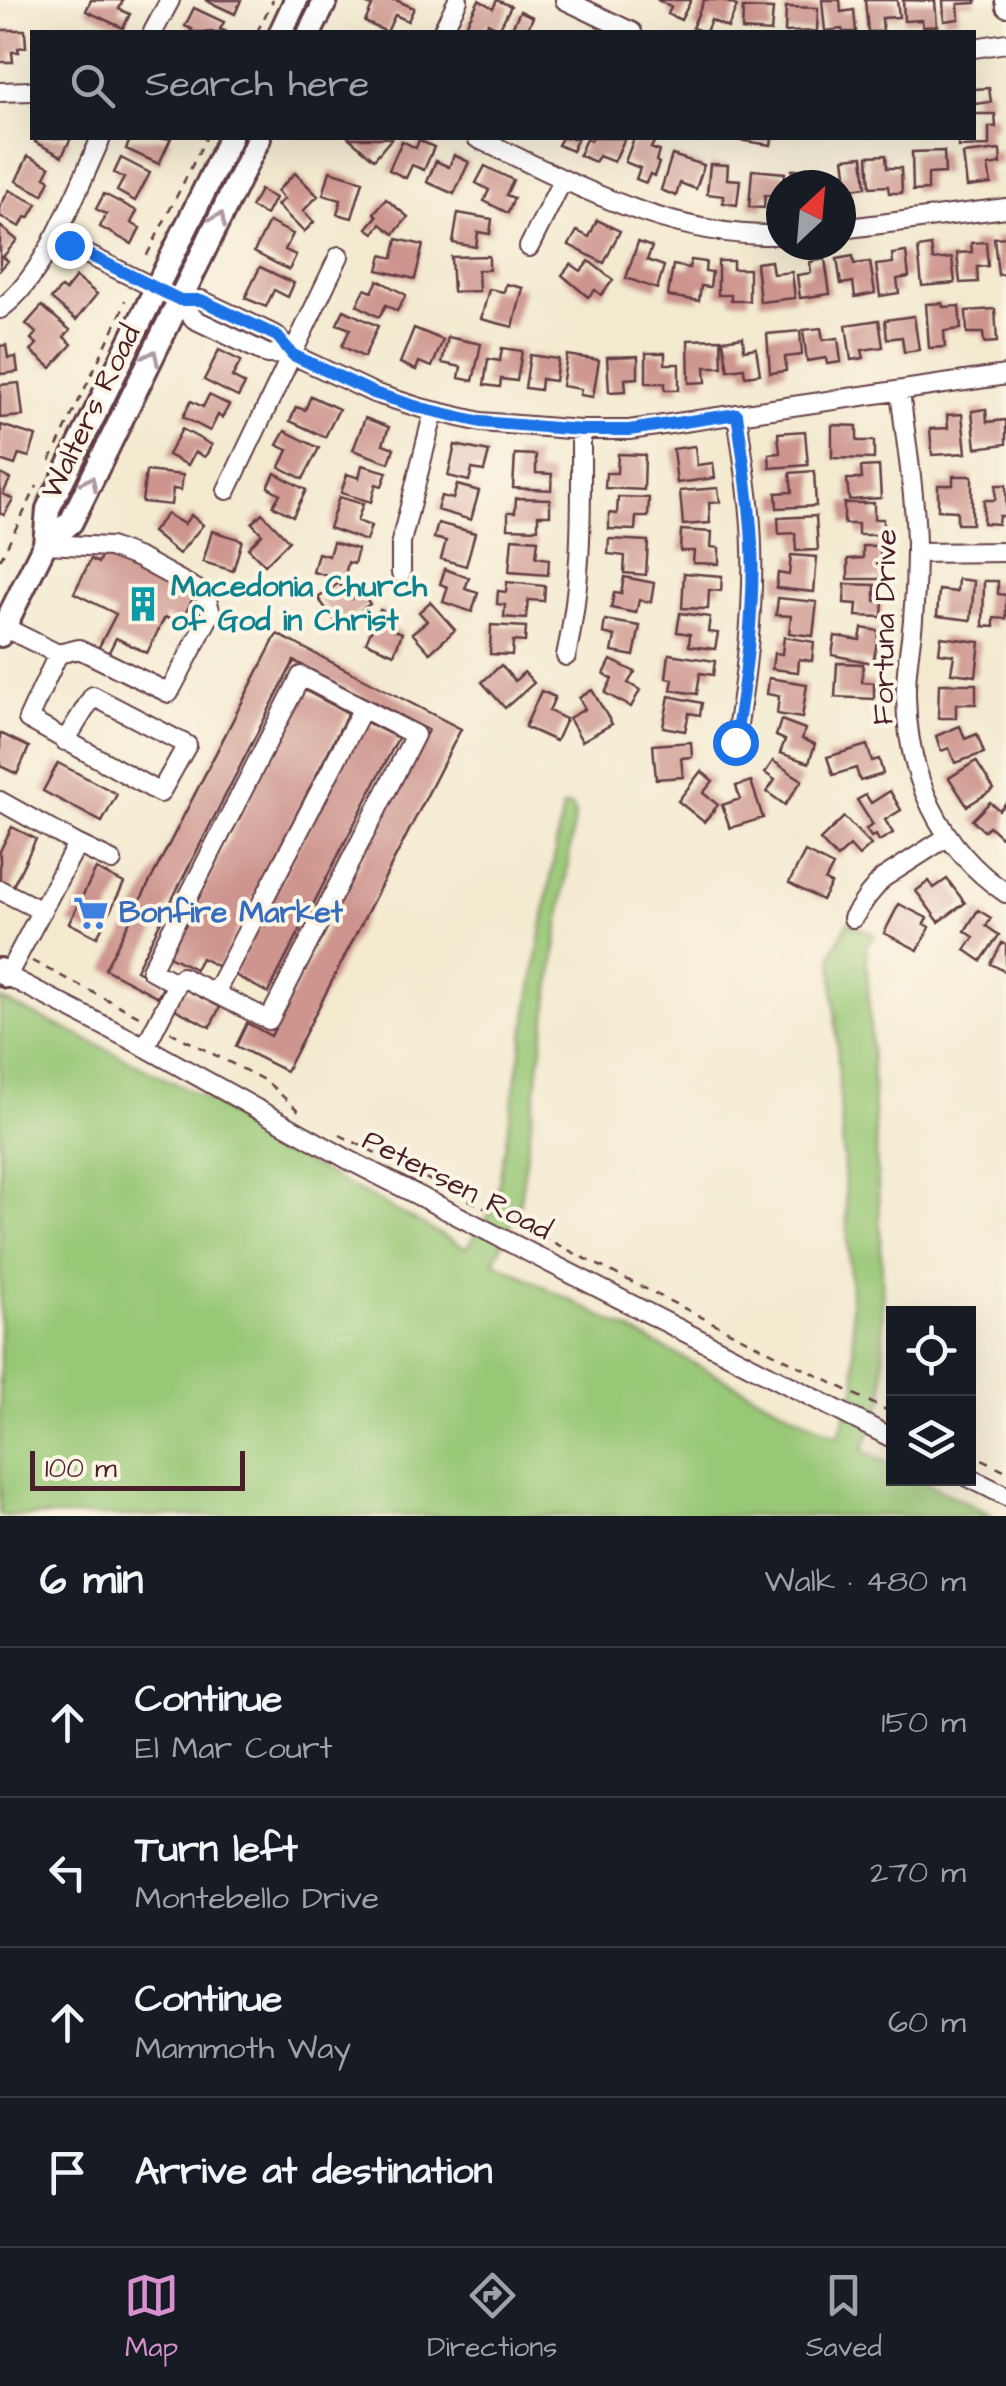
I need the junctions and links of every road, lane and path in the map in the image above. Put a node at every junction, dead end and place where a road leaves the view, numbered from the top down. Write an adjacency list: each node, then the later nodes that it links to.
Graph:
1 (170, 0): 7 (street)
2 (272, 0): 8 (path)
3 (296, 0): 9 (main road)
4 (326, 0): 10 (main road)
5 (458, 0): 11 (street)
6 (566, 0): 12 (street)
7 (154, 30)
8 (258, 30)
9 (282, 30)
10 (311, 30)
11 (443, 30)
12 (628, 30)
13 (1006, 43): 14 (street)
14 (976, 48)
15 (30, 90): 16 (street)
16 (0, 92)
17 (100, 140): 26 (street)
18 (205, 140): 28 (path)
19 (229, 140): 30 (main road, Walters Road)
20 (257, 140): 32 (main road, Walters Road, one-way to 20)
21 (482, 140): 22 (street)
22 (563, 179): 25 (street); 27 (street)
23 (1006, 208): 24 (street)
24 (856, 228)
25 (766, 234)
26 (54, 238): 30 (street); 33 (street)
27 (528, 247)
28 (148, 255)
29 (339, 256): 34 (street)
30 (156, 288): 32 (street); 43 (main road, Walters Road)
31 (124, 300): 40 (path)
32 (180, 300): 34 (street); 43 (main road, Walters Road, one-way to 32)
33 (0, 309)
34 (293, 355): 37 (street); 42 (street)
35 (1006, 375): 36 (street)
36 (900, 390): 38 (street); 45 (street, Fortuna Drive)
37 (434, 411): 39 (street); 47 (street)
38 (737, 414): 39 (street); 53 (street)
39 (581, 430): 50 (street)
40 (49, 464)
41 (38, 484): 46 (path)
42 (227, 490)
43 (45, 544): 48 (main road, Walters Road); 49 (street)
44 (1006, 552): 45 (street)
45 (916, 553): 55 (street, Fortuna Drive)
46 (0, 560)
47 (401, 573)
48 (2, 631): 49 (street)
49 (58, 654): 52 (street)
50 (566, 656)
51 (363, 708): 64 (street); 65 (street); 65 (street)
52 (65, 741): 52 (street)
53 (735, 742)
54 (2, 808): 56 (street)
55 (947, 837): 59 (street, Fortuna Drive); 61 (street)
56 (77, 844): 57 (street); 60 (street)
57 (112, 861)
58 (0, 890): 60 (street)
59 (1006, 892)
60 (42, 910): 62 (street)
61 (852, 918)
62 (19, 954): 63 (street); 66 (path)
63 (2, 973): 67 (street, Petersen Road)
64 (177, 984): 65 (street); 66 (street)
65 (215, 993)
66 (156, 1024): 67 (street); 68 (path)
67 (146, 1047): 71 (street, Petersen Road)
68 (304, 1115)
69 (332, 1131): 70 (path)
70 (886, 1410)
71 (886, 1435)
72 (976, 1456): 73 (path)
73 (1006, 1470)
74 (976, 1481): 75 (street)
75 (1006, 1496)

